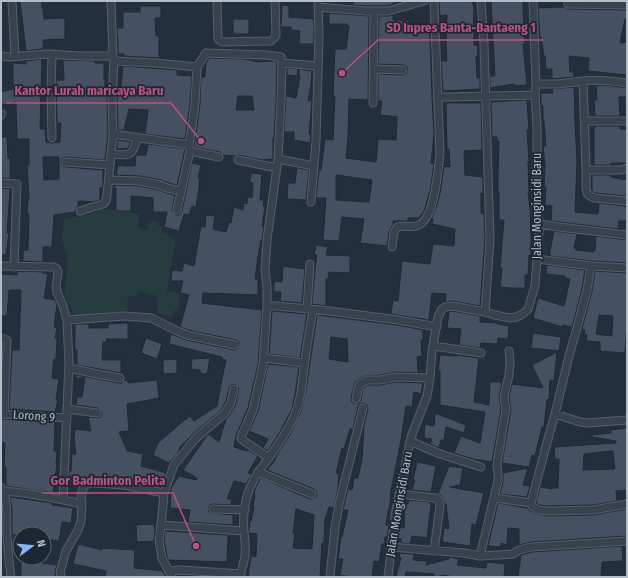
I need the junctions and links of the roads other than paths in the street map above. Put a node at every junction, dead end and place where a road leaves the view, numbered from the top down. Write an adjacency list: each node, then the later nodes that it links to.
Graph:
1 (12, 1): 15 (street)
2 (111, 1): 16 (street)
3 (217, 1): 4 (street)
4 (275, 1)
5 (424, 1): 12 (street)
6 (434, 1): 27 (street)
7 (481, 1): 26 (street)
8 (534, 1): 24 (street, Jalan Monginsidi Baru)
9 (568, 1): 11 (street)
10 (318, 4): 12 (street); 18 (street)
11 (627, 5)
12 (374, 12): 20 (street)
13 (52, 54): 15 (street); 16 (street); 32 (street)
14 (1, 56): 15 (street)
15 (15, 56)
16 (113, 59): 19 (street); 31 (street)
17 (282, 63): 18 (street); 19 (street); 37 (street)
18 (318, 66): 41 (street)
19 (197, 67): 34 (street)
20 (374, 69): 21 (street); 28 (street)
21 (403, 70)
22 (583, 81): 23 (street); 24 (street); 29 (street)
23 (627, 83)
24 (536, 84): 25 (street, Jalan Monginsidi Baru)
25 (535, 95): 26 (street); 52 (street, Jalan Monginsidi Baru)
26 (485, 96): 27 (street); 63 (street)
27 (438, 97): 54 (street)
28 (373, 104)
29 (585, 121): 30 (street); 44 (street)
30 (627, 121)
31 (113, 134): 33 (street); 35 (street)
32 (52, 138)
33 (137, 138): 34 (street); 35 (street)
34 (190, 148): 36 (street); 47 (street)
35 (110, 154): 40 (street)
36 (219, 156)
37 (278, 159): 41 (street); 42 (street)
38 (238, 160): 42 (street)
39 (66, 162): 40 (street)
40 (110, 165): 45 (street)
41 (314, 166): 48 (street)
42 (277, 168): 61 (street)
43 (627, 168): 44 (street)
44 (586, 170): 49 (street)
45 (109, 180): 47 (street); 51 (street)
46 (1, 183): 59 (street)
47 (181, 191): 50 (street)
48 (311, 202)
49 (627, 202)
50 (177, 210)
51 (80, 211)
52 (540, 224): 53 (street); 55 (street, Jalan Monginsidi Baru)
53 (627, 235)
54 (392, 246)
55 (537, 260): 58 (street); 63 (street, Jalan Monginsidi Baru)
56 (310, 264): 62 (street)
57 (1, 266): 59 (street)
58 (591, 266): 60 (street); 82 (street)
59 (14, 267): 64 (street)
60 (627, 268)
61 (267, 306): 62 (street); 71 (street)
62 (310, 309): 65 (street); 72 (street)
63 (485, 312): 65 (street, Jalan Monginsidi Baru)
64 (67, 320): 67 (street); 73 (street)
65 (437, 327): 68 (street, Jalan Monginsidi Baru)
66 (1, 338): 81 (street)
67 (235, 345)
68 (433, 346): 70 (street); 75 (street, Jalan Monginsidi Baru)
69 (509, 351): 93 (street)
70 (481, 353)
71 (264, 358): 72 (street); 86 (street)
72 (304, 363): 86 (street)
73 (69, 368): 74 (street); 79 (street)
74 (120, 378)
75 (430, 378): 77 (street); 85 (street, Jalan Monginsidi Baru)
76 (234, 389): 90 (street)
77 (356, 399)
78 (363, 408): 111 (street)
79 (67, 409): 80 (street); 83 (street)
80 (96, 413)
81 (2, 414): 83 (street, Lorong 9)
82 (556, 414): 84 (street); 95 (street)
83 (67, 418): 94 (street)
84 (627, 420)
85 (410, 441): 87 (street); 92 (street, Jalan Monginsidi Baru)
86 (269, 458): 88 (street)
87 (481, 467)
88 (258, 472): 91 (street); 99 (street)
89 (2, 489): 94 (street); 102 (street)
90 (164, 493): 96 (street); 100 (street)
91 (312, 494)
92 (399, 494): 104 (street, Jalan Monginsidi Baru); 105 (street)
93 (495, 498): 95 (street); 106 (street)
94 (63, 500): 96 (street)
95 (531, 503): 97 (street)
96 (82, 504): 110 (street)
97 (627, 504)
98 (213, 509): 99 (street)
99 (245, 510): 101 (street)
100 (161, 526): 101 (street); 107 (street)
101 (244, 531): 108 (street)
102 (4, 537): 109 (street)
103 (627, 542): 106 (street)
104 (391, 547): 105 (street); 112 (street, Jalan Monginsidi Baru)
105 (434, 550): 106 (street)
106 (480, 556)
107 (171, 574): 108 (street)
108 (240, 576)
109 (11, 577)
110 (61, 577)
111 (330, 577)
112 (388, 577)

